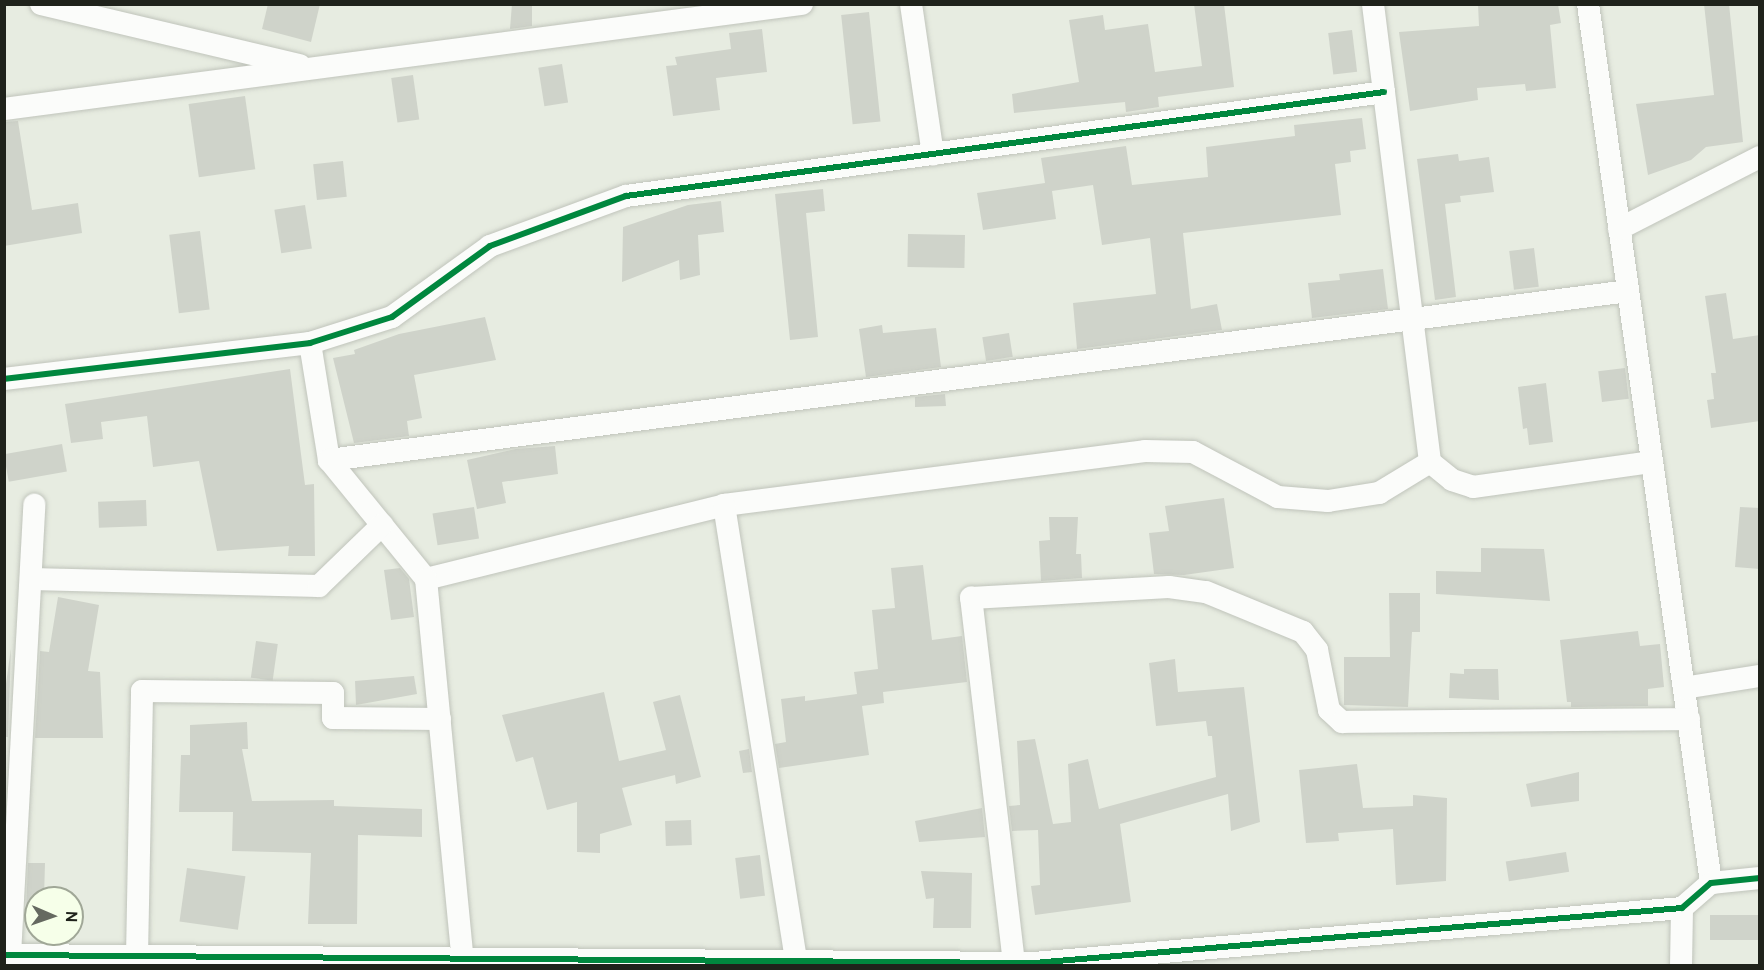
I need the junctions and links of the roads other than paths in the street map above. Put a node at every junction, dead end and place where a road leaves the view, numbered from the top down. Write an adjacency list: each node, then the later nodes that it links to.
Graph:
1 (41, 4): 7 (street)
2 (802, 4): 6 (street)
3 (911, 4): 10 (street)
4 (1373, 4): 8 (street)
5 (1588, 4): 12 (street)
6 (758, 7): 7 (street)
7 (315, 69): 9 (street)
8 (1384, 92): 10 (street); 14 (street)
9 (4, 109)
10 (933, 154): 15 (street)
11 (1760, 157): 12 (street)
12 (1619, 229): 13 (street)
13 (1628, 291): 14 (street); 19 (street)
14 (1412, 319): 17 (street); 18 (street)
15 (310, 343): 16 (street); 17 (street)
16 (4, 379)
17 (329, 460): 22 (street)
18 (1430, 462): 19 (street); 20 (street)
19 (1652, 462): 26 (street)
20 (724, 505): 24 (street); 34 (street)
21 (34, 506): 23 (street)
22 (382, 525): 23 (street); 24 (street)
23 (30, 579): 32 (street)
24 (426, 579): 27 (street)
25 (1760, 676): 26 (street)
26 (1684, 688): 28 (street)
27 (440, 719): 33 (street); 35 (street)
28 (1689, 719): 30 (street); 36 (street)
29 (1760, 878): 30 (street)
30 (1711, 883): 31 (street)
31 (1682, 908): 36 (street); 37 (street)
32 (7, 956): 33 (street)
33 (136, 956): 35 (street)
34 (795, 961): 35 (street); 36 (street)
35 (463, 962)
36 (1027, 964)
37 (1681, 966)

